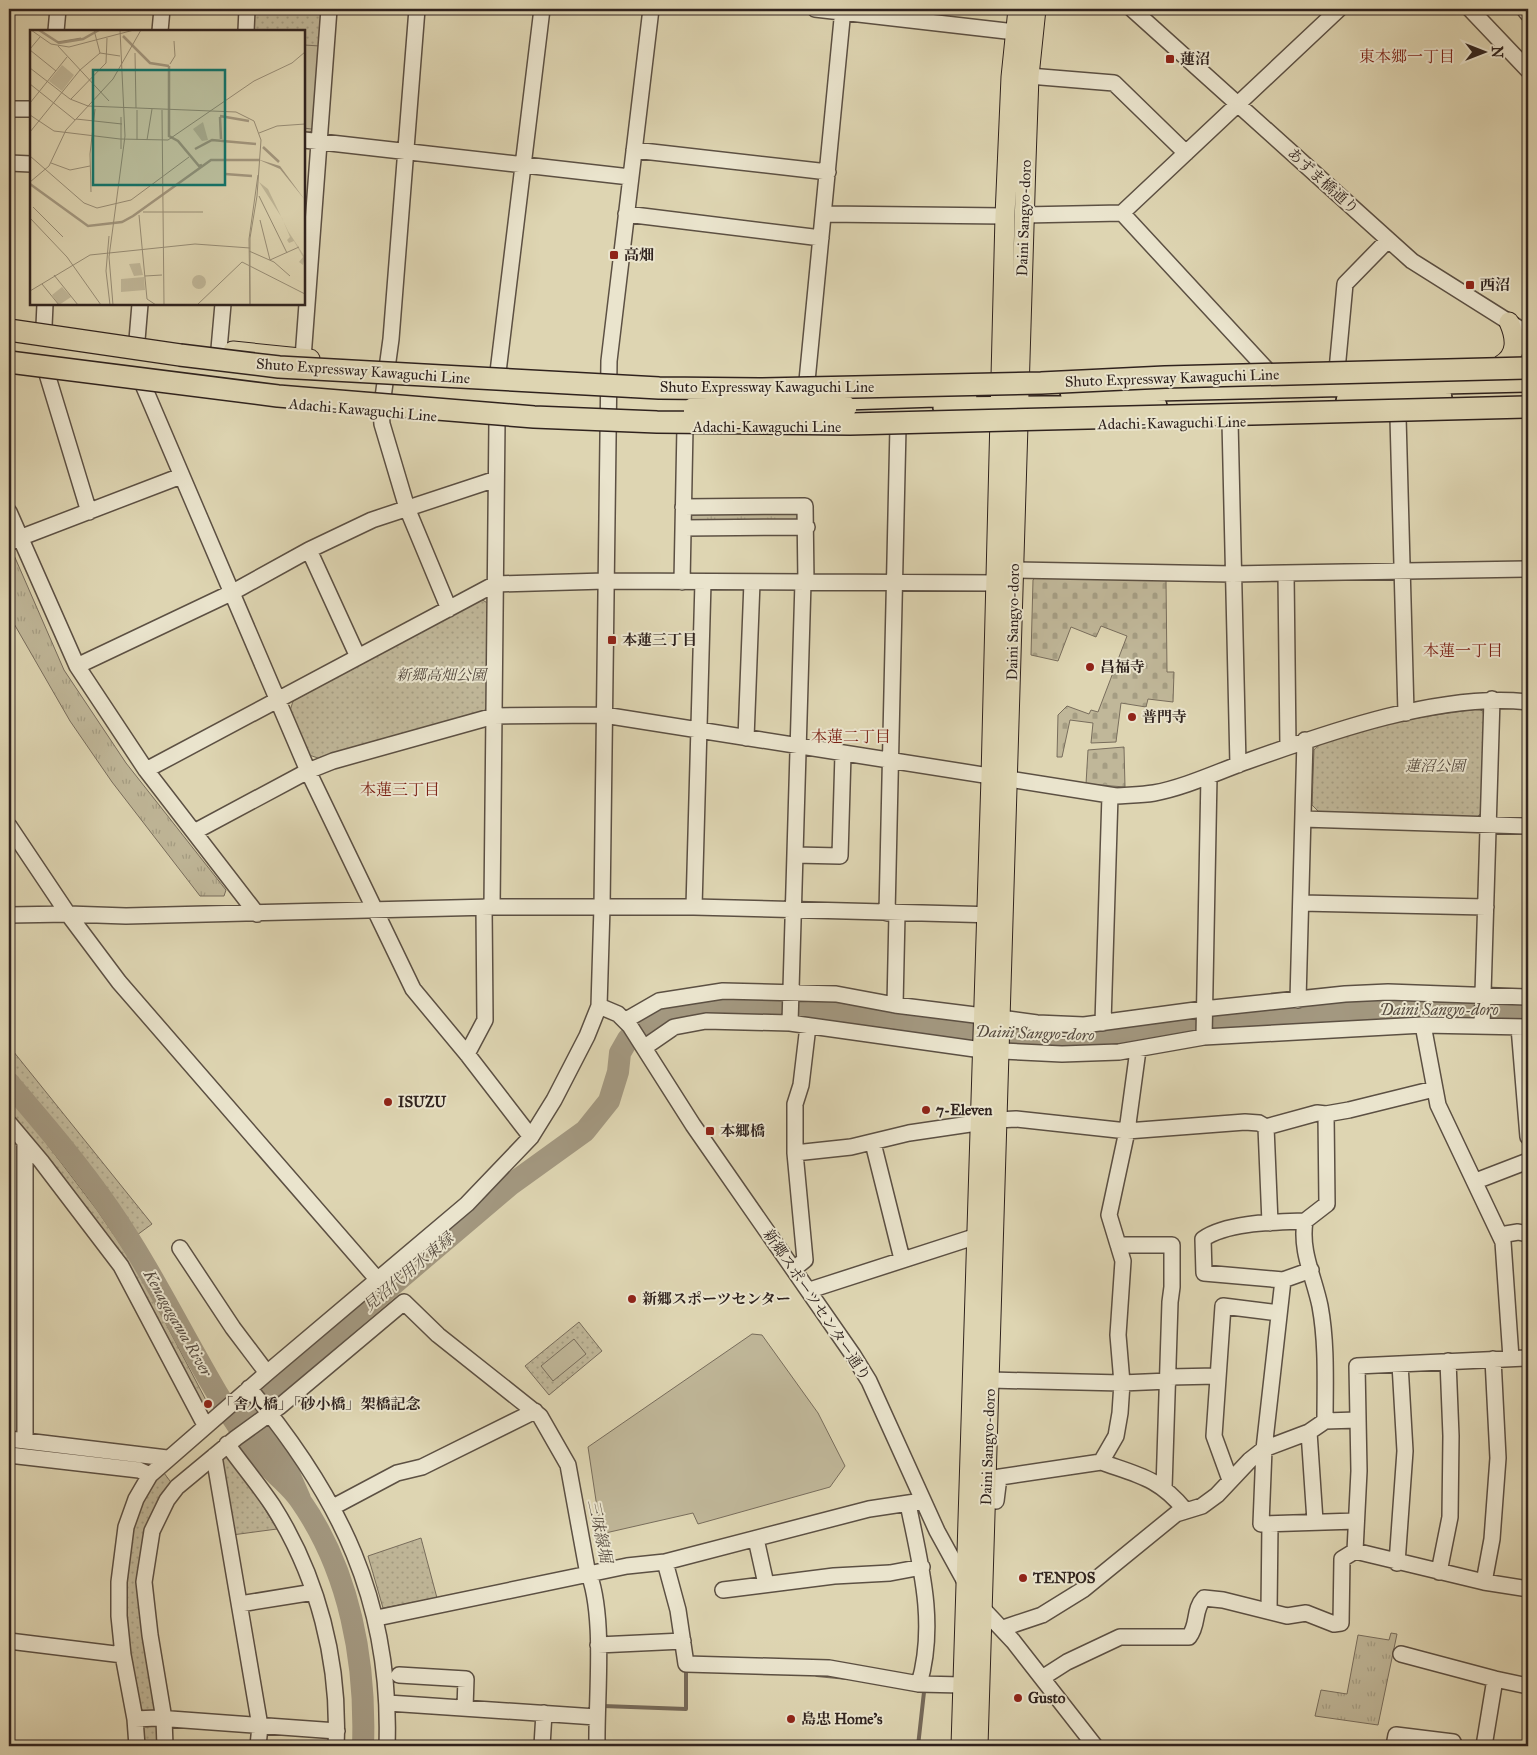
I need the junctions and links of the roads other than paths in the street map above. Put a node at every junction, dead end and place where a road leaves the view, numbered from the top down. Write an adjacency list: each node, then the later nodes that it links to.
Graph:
1 (58, 9): 17 (street)
2 (162, 9): 18 (street)
3 (247, 9): 19 (street)
4 (329, 9): 27 (street)
5 (417, 9): 28 (street)
6 (542, 9): 33 (street)
7 (651, 9): 29 (street)
8 (815, 9): 15 (street)
9 (1018, 9): 20 (main road, Daini Sangyo-doro)
10 (1036, 9): 22 (main road, Daini Sangyo-doro)
11 (1132, 9): 23 (street, あずま橋通り)
12 (1339, 9): 23 (street)
13 (1470, 9): 21 (street)
14 (1524, 9): 16 (street)
15 (843, 10): 20 (street); 34 (street)
16 (1528, 14)
17 (56, 30)
18 (160, 30)
19 (246, 30)
20 (1015, 32): 40 (main road, Daini Sangyo-doro)
21 (1528, 70)
22 (1029, 76): 30 (street); 39 (main road, Daini Sangyo-doro)
23 (1238, 104): 30 (street); 42 (street, あずま橋通り)
24 (9, 109): 25 (street)
25 (30, 109)
26 (305, 140): 27 (street)
27 (320, 142): 28 (street); 54 (street)
28 (407, 150): 33 (street); 56 (street)
29 (634, 150): 34 (street); 35 (street)
30 (1186, 153): 36 (street)
31 (9, 164): 32 (street)
32 (30, 164)
33 (524, 165): 35 (street); 62 (street)
34 (828, 172): 38 (street)
35 (630, 177): 37 (street)
36 (1122, 213): 39 (street); 63 (street)
37 (626, 214): 41 (street); 65 (street)
38 (824, 214): 40 (street); 41 (street)
39 (1024, 215): 71 (main road, Daini Sangyo-doro)
40 (1005, 216): 71 (main road, Daini Sangyo-doro)
41 (821, 238): 66 (street)
42 (1388, 240): 47 (street, あずま橋通り); 61 (street)
43 (45, 305): 48 (street)
44 (140, 305): 51 (street)
45 (223, 305): 53 (street)
46 (9, 321): 48 (main road, Adachi-Kawaguchi Line)
47 (1509, 322): 50 (street, あずま橋通り); 57 (main road)
48 (44, 326): 51 (main road, Adachi-Kawaguchi Line)
49 (9, 330): 59 (highway, Shuto Expressway Kawaguchi Line, bridge)
50 (1528, 334)
51 (137, 340): 53 (main road, Adachi-Kawaguchi Line)
52 (9, 348): 72 (highway, bridge)
53 (219, 349): 54 (main road, Adachi-Kawaguchi Line)
54 (303, 358): 56 (main road, Adachi-Kawaguchi Line)
55 (9, 362): 73 (highway, Shuto Expressway Kawaguchi Line, bridge)
56 (388, 364): 62 (main road, Adachi-Kawaguchi Line); 74 (street)
57 (1501, 365): 58 (main road, Adachi-Kawaguchi Line); 61 (main road, Adachi-Kawaguchi Line)
58 (1528, 366): 59 (highway, Shuto Expressway Kawaguchi Line, bridge)
59 (279, 367): 72 (highway, bridge)
60 (9, 369): 64 (main road, Adachi-Kawaguchi Line)
61 (1337, 370): 63 (main road, Adachi-Kawaguchi Line)
62 (498, 372): 65 (main road, Adachi-Kawaguchi Line)
63 (1269, 372): 71 (main road, Adachi-Kawaguchi Line)
64 (47, 374): 68 (main road, Adachi-Kawaguchi Line); 87 (street)
65 (608, 379): 66 (main road, Adachi-Kawaguchi Line); 79 (street)
66 (807, 381): 71 (main road, Adachi-Kawaguchi Line)
67 (1528, 381): 70 (highway)
68 (144, 387): 74 (main road, Adachi-Kawaguchi Line); 82 (street)
69 (1528, 394): 70 (highway)
70 (1301, 395): 71 (highway)
71 (1009, 401): 72 (highway); 78 (main road, Adachi-Kawaguchi Line); 81 (main road, Adachi-Kawaguchi Line); 93 (main road, Daini Sangyo-doro); 103 (main road, Daini Sangyo-doro)
72 (846, 403)
73 (1528, 407)
74 (380, 412): 77 (main road, Adachi-Kawaguchi Line); 85 (street)
75 (1528, 414): 76 (main road, Adachi-Kawaguchi Line)
76 (1398, 417): 78 (main road, Adachi-Kawaguchi Line); 94 (street)
77 (497, 421): 79 (main road, Adachi-Kawaguchi Line); 83 (street)
78 (1230, 421): 95 (street)
79 (606, 426): 80 (main road, Adachi-Kawaguchi Line); 97 (street)
80 (685, 427): 81 (main road, Adachi-Kawaguchi Line); 84 (street)
81 (898, 427): 98 (street)
82 (181, 476): 87 (street); 105 (street)
83 (496, 480): 85 (street); 104 (street)
84 (683, 507): 88 (street); 89 (street)
85 (406, 508): 91 (street); 106 (street)
86 (9, 512): 90 (street)
87 (89, 512): 90 (street)
88 (807, 527): 89 (street); 102 (street)
89 (683, 528): 99 (street)
90 (14, 539): 108 (street)
91 (309, 550): 105 (street); 107 (street)
92 (1528, 569): 94 (street)
93 (1015, 570): 95 (street); 126 (main road, Daini Sangyo-doro)
94 (1403, 572): 96 (street); 112 (street)
95 (1233, 574): 96 (street); 122 (street)
96 (1286, 574): 118 (street)
97 (605, 581): 99 (street); 104 (street); 113 (street)
98 (894, 581): 102 (street); 103 (street); 121 (street)
99 (682, 582): 100 (street)
100 (703, 582): 101 (street); 115 (street)
101 (752, 582): 102 (street); 116 (street)
102 (804, 582): 119 (street)
103 (996, 583): 126 (main road, Daini Sangyo-doro)
104 (495, 584): 106 (street); 114 (street)
105 (233, 592): 108 (street); 109 (street)
106 (448, 609): 107 (street)
107 (358, 657): 109 (street)
108 (77, 666): 123 (street)
109 (279, 699): 123 (street); 124 (street)
110 (1492, 699): 111 (street); 112 (street); 129 (street)
111 (1528, 702)
112 (1406, 714): 117 (street)
113 (604, 715): 114 (street); 115 (street); 136 (street)
114 (494, 716): 124 (street); 135 (street)
115 (700, 730): 116 (street); 137 (street)
116 (746, 738): 119 (street)
117 (1305, 740): 118 (street); 128 (street)
118 (1288, 746): 122 (street)
119 (798, 747): 120 (street); 133 (street)
120 (843, 754): 121 (street); 133 (street)
121 (890, 761): 126 (street); 143 (street)
122 (1238, 765): 125 (street)
123 (146, 770): 132 (street)
124 (308, 770): 132 (street); 139 (street)
125 (1209, 776): 127 (street); 152 (street)
126 (999, 779): 127 (street); 145 (main road, Daini Sangyo-doro)
127 (1110, 795): 156 (street)
128 (1303, 819): 129 (street); 134 (street)
129 (1488, 825): 131 (street); 138 (street)
130 (9, 826): 141 (street)
131 (1528, 826)
132 (194, 832): 142 (street)
133 (795, 855): 140 (street)
134 (1301, 903): 138 (street); 148 (street)
135 (488, 907): 136 (street); 139 (street); 164 (street)
136 (602, 907): 137 (street); 150 (street)
137 (694, 907): 140 (street)
138 (1486, 907): 151 (street)
139 (374, 910): 142 (street); 164 (street)
140 (793, 911): 143 (street); 146 (street)
141 (68, 914): 142 (street); 144 (street); 188 (street)
142 (257, 914)
143 (892, 914): 145 (street); 149 (street)
144 (9, 915)
145 (994, 915): 154 (main road, Daini Sangyo-doro)
146 (792, 995): 149 (street); 153 (street); 155 (street)
147 (1528, 997): 151 (street)
148 (1298, 1000): 151 (street); 152 (street)
149 (895, 1005): 154 (street)
150 (599, 1006): 155 (street, 新郷スポーツセンター通り); 171 (street)
151 (1483, 1010): 157 (street); 159 (street)
152 (1203, 1012): 156 (street); 160 (street)
153 (791, 1019): 158 (street); 161 (street)
154 (991, 1020): 156 (street); 162 (main road, Daini Sangyo-doro)
155 (628, 1023): 161 (street, 新郷スポーツセンター通り)
156 (1103, 1023)
157 (1423, 1025): 160 (street); 165 (street)
158 (808, 1026): 162 (street); 175 (street)
159 (1524, 1027): 172 (street)
160 (1204, 1034): 163 (street)
161 (643, 1044): 186 (street, 新郷スポーツセンター通り)
162 (991, 1046): 163 (street); 167 (main road, Daini Sangyo-doro)
163 (1138, 1050): 170 (street)
164 (467, 1054): 171 (street)
165 (1434, 1089): 166 (street); 177 (street)
166 (1326, 1114): 169 (street); 178 (street)
167 (988, 1121): 170 (street); 174 (street); 182 (main road, Daini Sangyo-doro); 200 (main road, Daini Sangyo-doro)
168 (9, 1122): 173 (street)
169 (1266, 1127): 170 (street); 179 (street)
170 (1127, 1131): 183 (street)
171 (531, 1137): 188 (street)
172 (1528, 1137)
173 (25, 1142): 207 (street); 210 (street)
174 (873, 1143): 175 (street); 185 (street)
175 (795, 1153): 186 (street)
176 (1528, 1161): 177 (street)
177 (1476, 1181): 181 (street)
178 (1306, 1221): 179 (street); 187 (street)
179 (1270, 1223): 189 (street)
180 (1528, 1234): 181 (street)
181 (1500, 1235): 192 (street)
182 (977, 1236): 185 (street); 235 (main road, Daini Sangyo-doro)
183 (1118, 1245): 199 (street); 201 (street)
184 (180, 1248): 197 (street)
185 (902, 1259): 190 (street)
186 (795, 1268): 190 (street, 新郷スポーツセンター通り)
187 (1311, 1270): 189 (street); 206 (street)
188 (374, 1276): 197 (street)
189 (1282, 1280): 191 (street)
190 (810, 1290): 222 (street, 新郷スポーツセンター通り)
191 (1279, 1314): 198 (street); 212 (street)
192 (1511, 1358): 193 (street); 194 (street)
193 (1528, 1358)
194 (1494, 1359): 195 (street); 236 (street)
195 (1448, 1362): 196 (street); 233 (street)
196 (1400, 1364): 205 (street); 231 (street)
197 (267, 1372): 202 (street)
198 (1217, 1376): 199 (street); 219 (street)
199 (1169, 1379): 201 (street); 220 (street)
200 (990, 1380): 201 (street); 218 (main road, Daini Sangyo-doro)
201 (1122, 1383): 216 (street)
202 (251, 1390): 204 (street); 207 (street)
203 (535, 1411): 204 (street); 223 (street); 234 (street)
204 (266, 1412): 211 (street); 223 (street)
205 (1358, 1420): 206 (street); 226 (street)
206 (1325, 1421): 208 (street)
207 (206, 1425): 215 (street)
208 (1309, 1432): 212 (street); 225 (street)
209 (9, 1439): 210 (street)
210 (25, 1441): 215 (street)
211 (232, 1441): 214 (street); 240 (street)
212 (1264, 1449): 219 (street); 227 (street)
213 (9, 1455): 217 (street)
214 (214, 1456): 241 (street); 243 (street)
215 (167, 1458): 217 (street)
216 (1101, 1462): 218 (street); 220 (street)
217 (150, 1475): 242 (street)
218 (993, 1478): 221 (street); 244 (main road, Daini Sangyo-doro)
219 (1230, 1480): 224 (street)
220 (1164, 1488): 224 (street)
221 (996, 1501)
222 (915, 1502): 228 (street); 232 (street); 235 (street, 新郷スポーツセンター通り)
223 (333, 1507): 246 (street)
224 (1185, 1510): 247 (street)
225 (1315, 1521): 226 (street); 227 (street)
226 (1356, 1521): 229 (street)
227 (1270, 1524): 245 (street)
228 (756, 1539): 230 (street); 237 (street)
229 (1355, 1551): 231 (street); 245 (street)
230 (665, 1562): 234 (street); 249 (street)
231 (1397, 1563): 233 (street)
232 (922, 1566): 237 (street); 256 (street)
233 (1439, 1572): 236 (street)
234 (594, 1574): 246 (street); 250 (street)
235 (965, 1582): 244 (street, 新郷スポーツセンター通り); 257 (main road, Daini Sangyo-doro)
236 (1484, 1582): 238 (street)
237 (766, 1584): 239 (street)
238 (1528, 1589)
239 (723, 1590)
240 (314, 1592): 243 (street); 266 (street)
241 (145, 1597): 242 (street); 264 (street)
242 (119, 1598): 252 (street)
243 (240, 1604): 265 (street)
244 (982, 1608): 247 (street, 新郷スポーツセンター通り); 275 (main road, Daini Sangyo-doro)
245 (1269, 1611): 254 (street)
246 (377, 1618): 259 (street)
247 (1003, 1628): 254 (street, 新郷スポーツセンター通り)
248 (9, 1641): 252 (street)
249 (684, 1641): 250 (street); 256 (street)
250 (598, 1645): 262 (street)
251 (1401, 1654): 255 (street)
252 (123, 1655): 263 (street)
253 (399, 1675): 260 (street)
254 (1042, 1678): 276 (street, 新郷スポーツセンター通り)
255 (1495, 1679): 258 (street); 279 (street)
256 (919, 1684): 257 (street)
257 (962, 1686): 274 (main road, Daini Sangyo-doro)
258 (1528, 1686)
259 (388, 1703): 260 (street); 271 (street)
260 (465, 1708): 261 (street)
261 (544, 1713): 262 (street); 272 (street)
262 (596, 1716): 273 (street)
263 (135, 1719): 264 (street); 267 (street)
264 (164, 1719): 265 (street); 268 (street)
265 (260, 1726): 266 (street); 269 (street)
266 (337, 1731): 270 (street)
267 (138, 1746)
268 (165, 1746)
269 (258, 1746)
270 (336, 1746)
271 (387, 1746)
272 (542, 1746)
273 (597, 1746)
274 (961, 1746)
275 (978, 1746)
276 (1095, 1746)
277 (1394, 1746): 278 (street)
278 (1455, 1746)
279 (1484, 1746)

